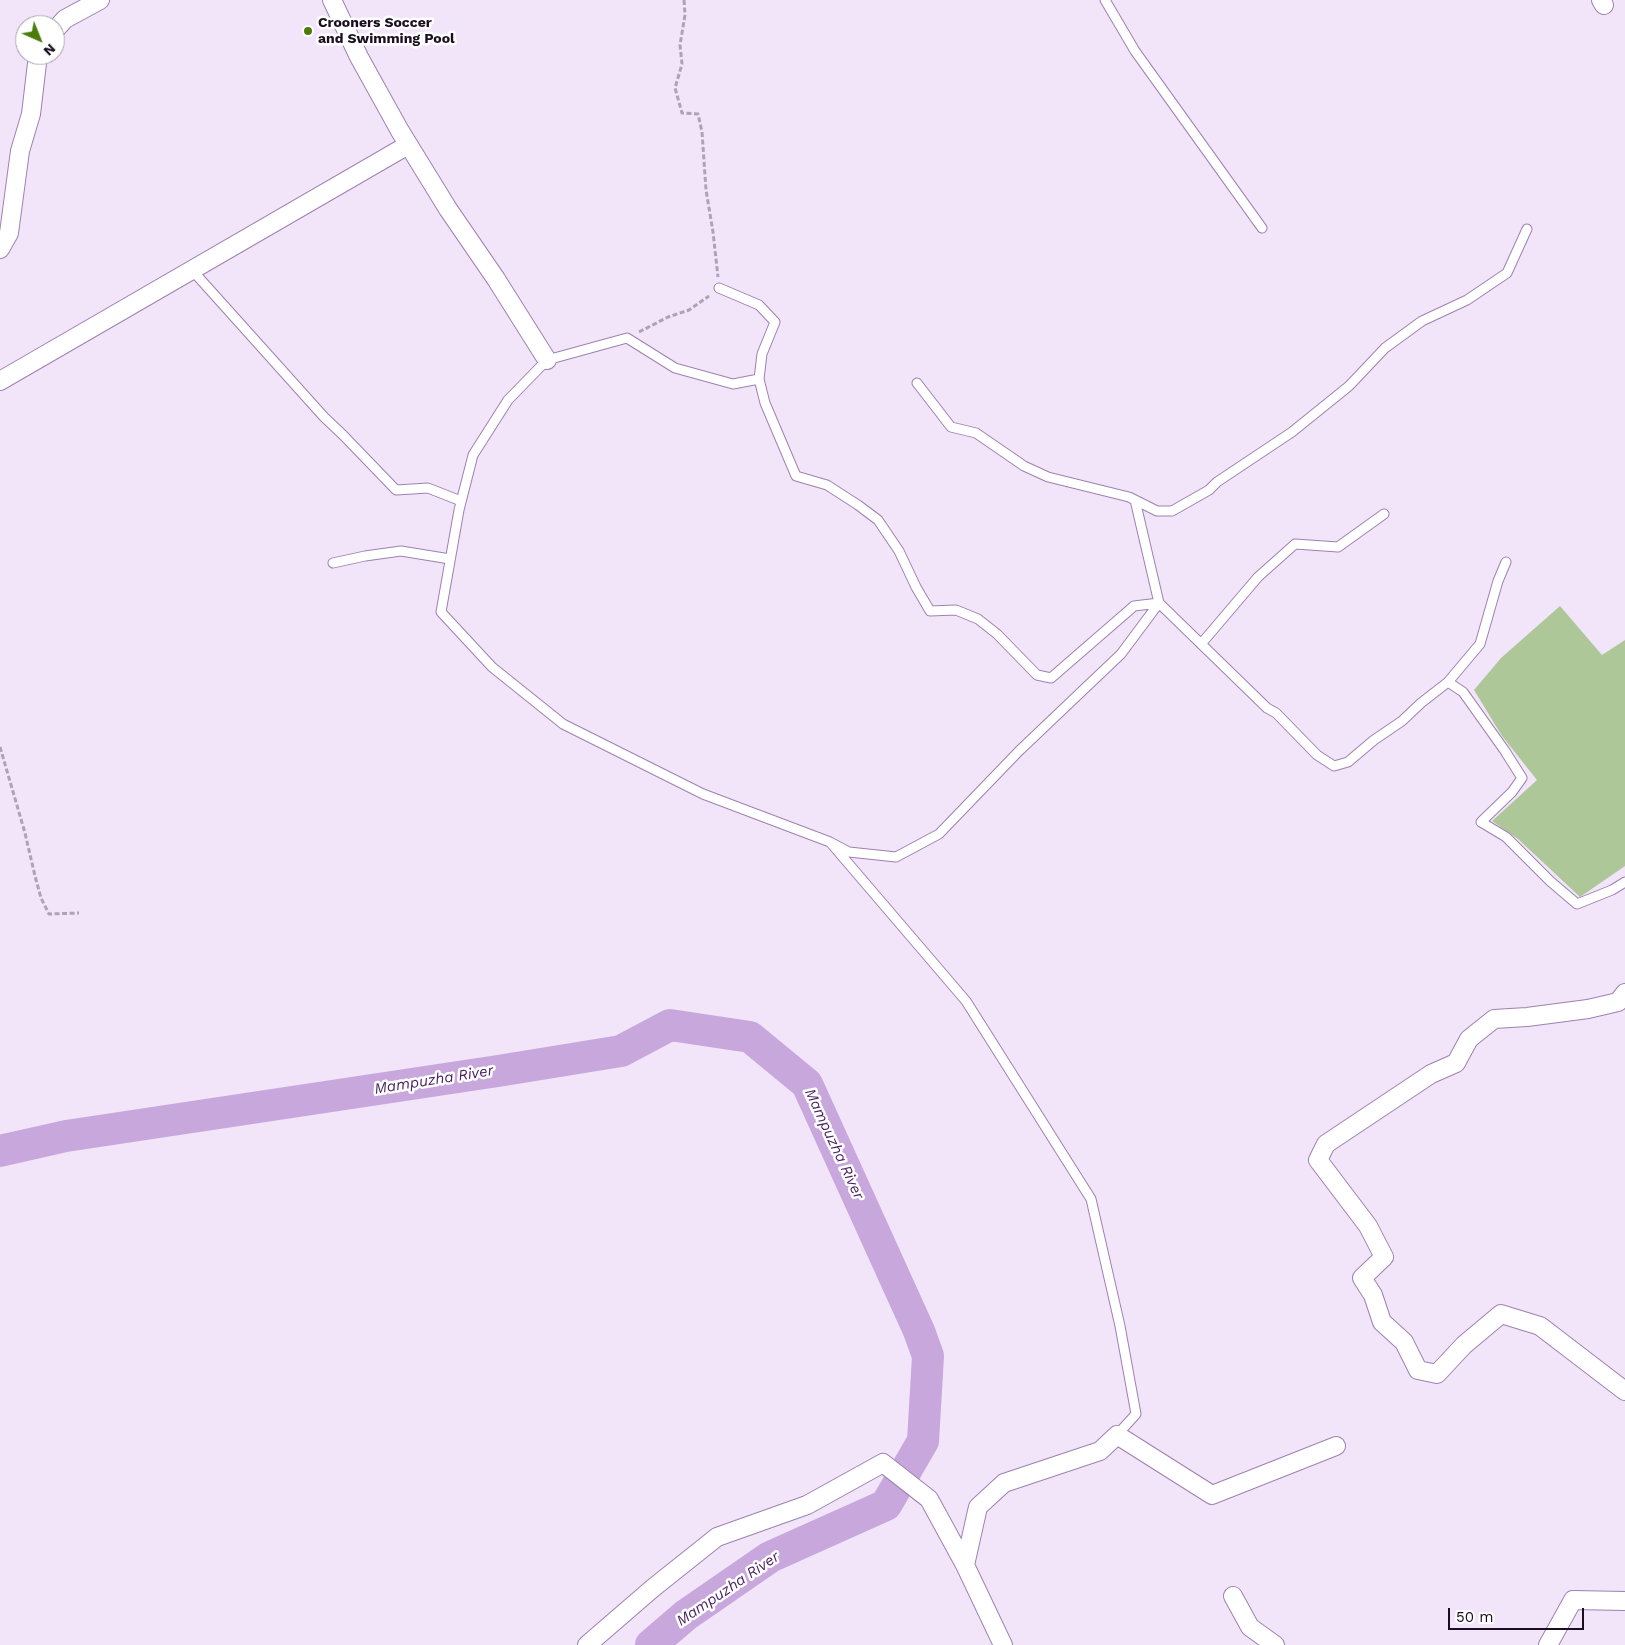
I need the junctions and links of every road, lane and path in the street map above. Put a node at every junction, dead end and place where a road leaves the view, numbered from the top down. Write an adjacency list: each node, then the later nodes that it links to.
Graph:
1 (100, 0): 5 (street)
2 (332, 0): 7 (street)
3 (684, 0): 12 (path)
4 (1105, 0): 8 (lane)
5 (65, 19)
6 (37, 65): 10 (street)
7 (408, 145): 11 (street); 14 (street)
8 (1262, 228)
9 (1527, 229): 18 (lane)
10 (0, 249)
11 (192, 270): 16 (street); 19 (lane)
12 (719, 288): 13 (path); 15 (lane)
13 (627, 338): 14 (lane); 15 (lane)
14 (547, 360): 19 (lane)
15 (759, 379): 24 (lane)
16 (0, 380)
17 (917, 383): 18 (lane)
18 (1135, 500): 24 (lane)
19 (461, 501): 21 (lane)
20 (1384, 514): 25 (lane)
21 (450, 559): 23 (lane); 28 (lane)
22 (1506, 562): 26 (lane)
23 (333, 563)
24 (1159, 604): 25 (lane); 28 (lane)
25 (1201, 644): 26 (lane)
26 (1448, 682): 29 (lane)
27 (0, 747): 30 (path)
28 (830, 842): 33 (lane)
29 (1625, 882)
30 (79, 912)
31 (1625, 994): 32 (street)
32 (1625, 1390)
33 (1117, 1435): 34 (street); 35 (street)
34 (1336, 1446)
35 (964, 1565): 38 (street); 39 (street)
36 (1233, 1596): 40 (street)
37 (1625, 1601): 41 (street)
38 (587, 1645)
39 (1003, 1645)
40 (1275, 1645)
41 (1548, 1645)

